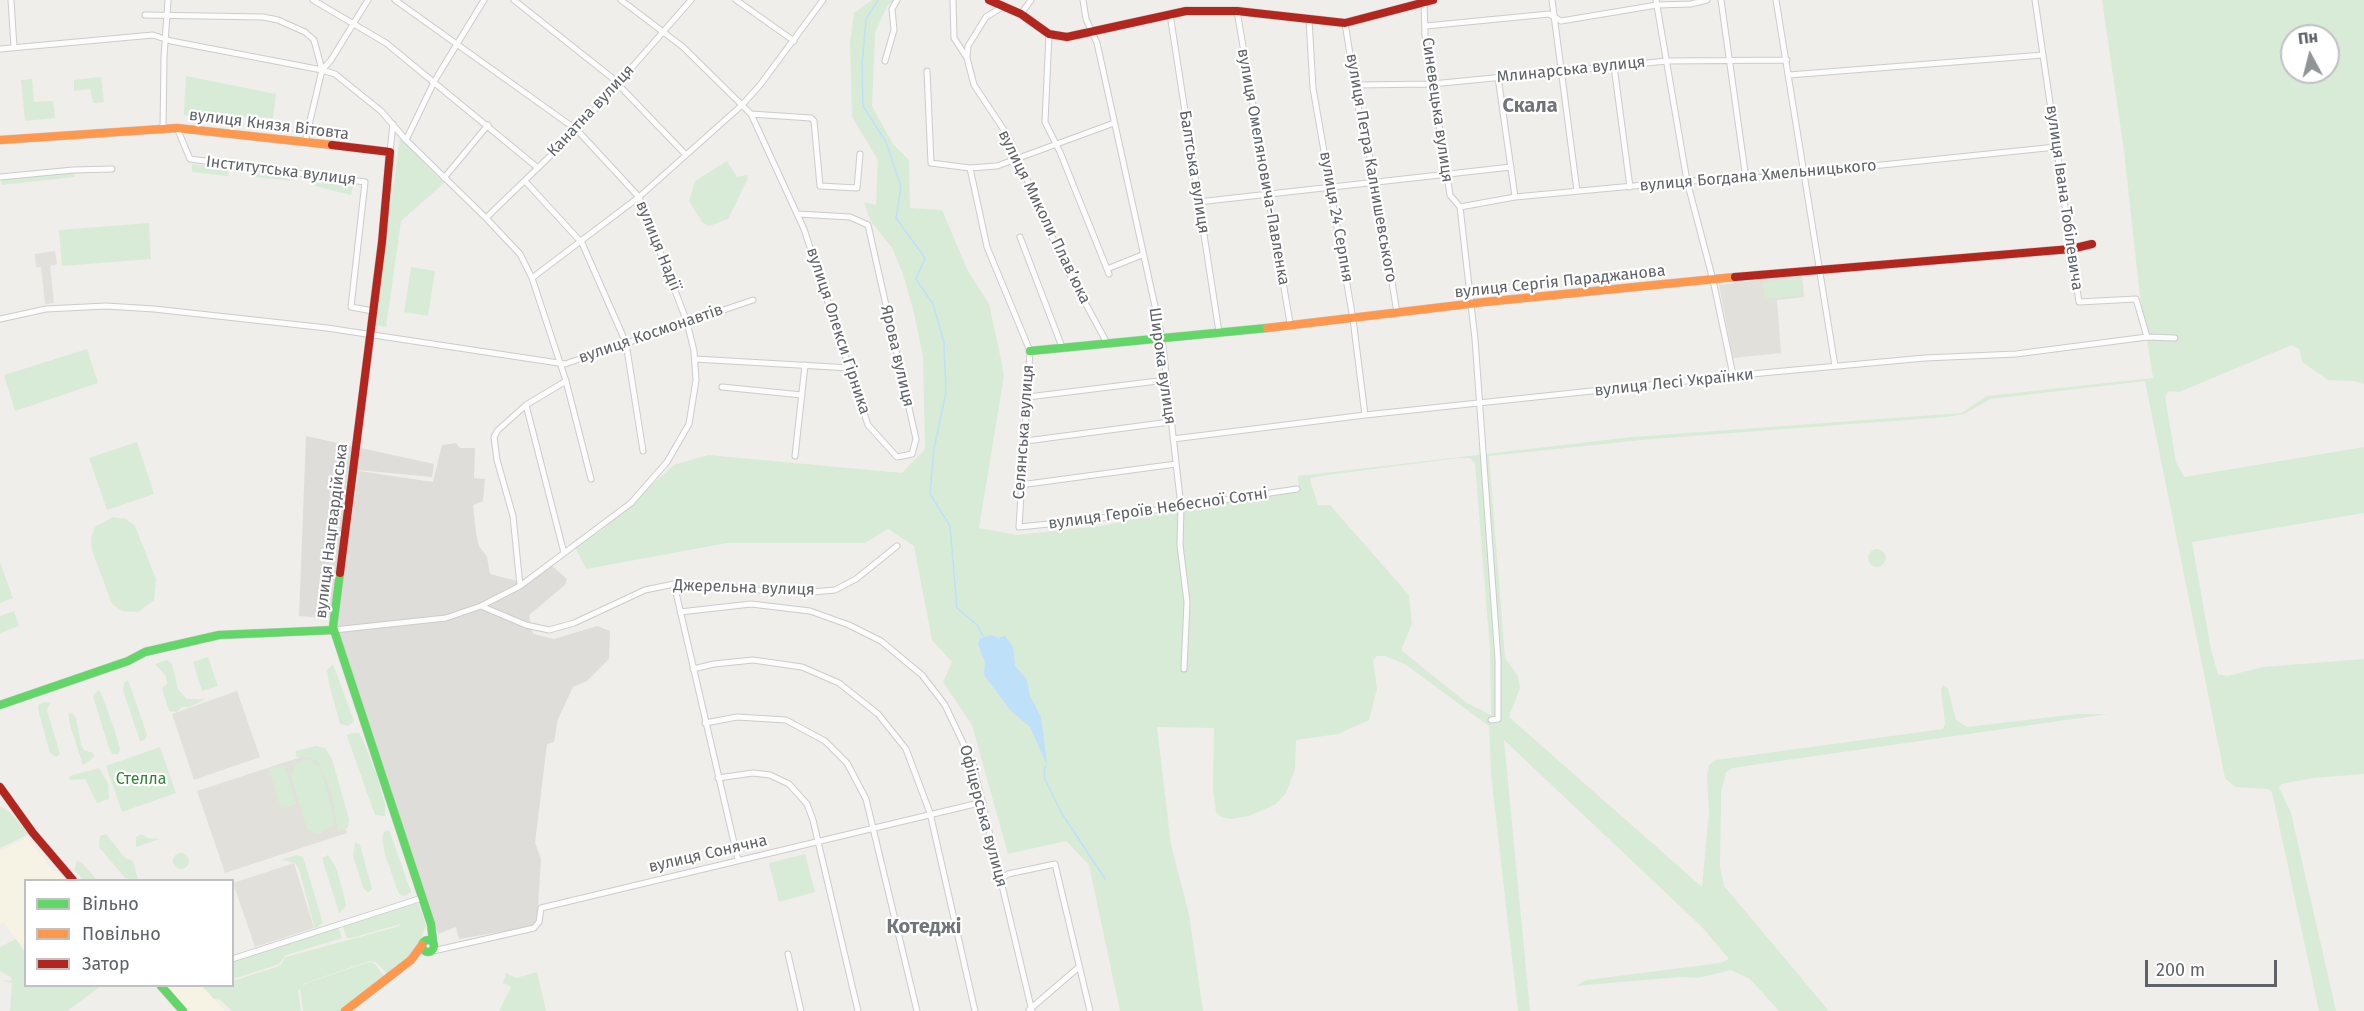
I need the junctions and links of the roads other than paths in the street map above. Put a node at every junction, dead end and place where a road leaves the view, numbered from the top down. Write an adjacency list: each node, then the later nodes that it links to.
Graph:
1 (11, 0): 42 (street)
2 (168, 0): 30 (street)
3 (313, 0): 34 (street)
4 (368, 0): 34 (street)
5 (395, 0): 41 (street, вулиця Надії)
6 (484, 0): 41 (street)
7 (514, 0): 57 (street)
8 (621, 0): 36 (street, вулиця Олекси Гірника)
9 (691, 0): 36 (street, Канатна вулиця)
10 (736, 0): 40 (street)
11 (823, 0): 40 (street)
12 (897, 0): 48 (street)
13 (953, 0): 45 (street, вулиця Миколи Плавʼюка)
14 (989, 0): 25 (street)
15 (1031, 0): 28 (street)
16 (1083, 0): 37 (street, Широка вулиця)
17 (1433, 0): 23 (street)
18 (1552, 0): 31 (street)
19 (1707, 0): 24 (street)
20 (1721, 0): 46 (street)
21 (1776, 0): 47 (street)
22 (2035, 0): 44 (street, вулиця Івана Тобілевича)
23 (1424, 1): 33 (street); 35 (street, Синевецька вулиця)
24 (1657, 2): 31 (street); 49 (street)
25 (1005, 6): 28 (street); 45 (street)
26 (1237, 11): 27 (street); 32 (street); 92 (street, вулиця Омеляновича-Павленка)
27 (1170, 12): 37 (street); 95 (street, Балтська вулиця)
28 (1021, 14): 38 (street)
29 (145, 15): 30 (street)
30 (168, 15): 39 (street); 51 (street)
31 (1555, 17): 35 (street); 53 (street)
32 (1308, 20): 33 (street); 90 (street, вулиця 24 Серпня)
33 (1345, 23): 59 (street, вулиця Петра Калнишевського)
34 (354, 24): 51 (street); 56 (street)
35 (1425, 26): 58 (street, Синевецька вулиця)
36 (662, 31): 57 (street, Канатна вулиця); 60 (street, вулиця Олекси Гірника)
37 (1094, 33): 38 (street); 62 (street, Широка вулиця)
38 (1049, 34): 71 (street)
39 (164, 39): 42 (street); 51 (street); 66 (street)
40 (794, 41): 60 (street)
41 (457, 42): 56 (street); 67 (street, вулиця Надії)
42 (14, 47): 43 (street)
43 (0, 49)
44 (2043, 55): 54 (street); 72 (street, вулиця Івана Тобілевича)
45 (967, 58): 76 (street, вулиця Миколи Плавʼюка)
46 (1728, 60): 47 (street, Млинарська вулиця); 49 (street, Млинарська вулиця); 85 (street)
47 (1787, 60): 54 (street)
48 (885, 61)
49 (1667, 61): 50 (street, Млинарська вулиця); 87 (street)
50 (1614, 66): 53 (street, Млинарська вулиця); 89 (street)
51 (322, 70): 63 (street); 70 (street)
52 (927, 71): 79 (street)
53 (1562, 71): 55 (street, Млинарська вулиця); 91 (street)
54 (1789, 75): 81 (street)
55 (1498, 77): 58 (street, Млинарська вулиця); 77 (street)
56 (435, 80): 64 (street); 69 (street)
57 (618, 84): 67 (street, Канатна вулиця); 75 (street)
58 (1432, 84): 59 (street, Млинарська вулиця); 82 (street, Синевецька вулиця)
59 (1356, 85): 88 (street, вулиця Петра Калнишевського)
60 (742, 105): 61 (street, вулиця Олекси Гірника); 75 (street)
61 (751, 114): 74 (street); 97 (street, вулиця Олекси Гірника)
62 (1114, 123): 71 (street); 103 (street, Широка вулиця)
63 (393, 124): 69 (street); 73 (street, вулиця Нацгвардійська)
64 (488, 125): 78 (street); 84 (street)
65 (177, 128): 66 (street, вулиця Князя Вітовта); 70 (street, вулиця Князя Вітовта); 109 (street, Інститутська вулиця)
66 (163, 130): 68 (street, вулиця Князя Вітовта)
67 (577, 130): 78 (street, Канатна вулиця); 93 (street, вулиця Надії)
68 (0, 140)
69 (406, 140): 84 (street)
70 (305, 142): 73 (street, вулиця Князя Вітовта)
71 (1056, 143): 76 (street); 103 (street)
72 (2056, 147): 81 (street, вулиця Богдана Хмельницького); 102 (street, вулиця Івана Тобілевича)
73 (390, 152): 109 (street, вулиця Нацгвардійська)
74 (860, 154)
75 (686, 155): 93 (street)
76 (1017, 159): 79 (street); 121 (street, вулиця Миколи Плавʼюка)
77 (1511, 167): 82 (street); 94 (street)
78 (538, 168): 86 (street, Канатна вулиця)
79 (970, 168): 123 (street, Селянська вулиця)
80 (112, 169): 83 (street)
81 (1804, 174): 85 (street, вулиця Богдана Хмельницького); 104 (street)
82 (1447, 175): 88 (street); 96 (street, Синевецька вулиця)
83 (0, 177)
84 (444, 178): 98 (street)
85 (1746, 179): 87 (street, вулиця Богдана Хмельницького)
86 (525, 181): 98 (street, Канатна вулиця); 100 (street)
87 (1688, 181): 89 (street, вулиця Богдана Хмельницького); 106 (street)
88 (1376, 182): 90 (street); 110 (street, вулиця Петра Калнишевського)
89 (1630, 187): 91 (street, вулиця Богдана Хмельницького)
90 (1332, 189): 92 (street); 111 (street, вулиця 24 Серпня)
91 (1577, 191): 94 (street, вулиця Богдана Хмельницького)
92 (1269, 195): 95 (street); 114 (street, вулиця Омеляновича-Павленка)
93 (639, 197): 100 (street); 113 (street, вулиця Надії)
94 (1515, 197): 96 (street, вулиця Богдана Хмельницького)
95 (1198, 202): 115 (street, Балтська вулиця)
96 (1460, 207): 108 (street, Синевецька вулиця)
97 (798, 214): 128 (street, вулиця Олекси Гірника); 141 (street, Ярова вулиця)
98 (486, 218): 105 (street)
99 (1020, 237): 122 (street)
100 (582, 243): 105 (street); 120 (street)
101 (2092, 244): 102 (street, вулиця Сергія Параджанова)
102 (2071, 249): 104 (street, вулиця Сергія Параджанова); 117 (street, вулиця Івана Тобілевича)
103 (1142, 255): 118 (street, Широка вулиця)
104 (1819, 269): 106 (street, вулиця Сергія Параджанова); 127 (street)
105 (532, 278): 125 (street)
106 (1713, 280): 108 (street, вулиця Сергія Параджанова); 129 (street)
107 (753, 300): 113 (street, вулиця Космонавтів)
108 (1470, 305): 110 (street, вулиця Сергія Параджанова); 135 (street, Синевецька вулиця)
109 (373, 311): 116 (street, вулиця Нацгвардійська)
110 (1397, 313): 111 (street, вулиця Сергія Параджанова)
111 (1353, 318): 114 (street, вулиця Сергія Параджанова); 137 (street, вулиця 24 Серпня)
112 (0, 319): 116 (street, вулиця Космонавтів)
113 (687, 322): 120 (street, вулиця Космонавтів); 124 (street, вулиця Надії)
114 (1290, 323): 115 (street, вулиця Сергія Параджанова)
115 (1220, 332): 118 (street, вулиця Сергія Параджанова)
116 (370, 336): 125 (street, вулиця Космонавтів); 156 (street, вулиця Нацгвардійська)
117 (2147, 337): 119 (street, вулиця Лесі Українки); 127 (street, вулиця Лесі Українки)
118 (1162, 338): 121 (street, вулиця Сергія Параджанова); 130 (street, Широка вулиця)
119 (2175, 338)
120 (626, 343): 125 (street, вулиця Космонавтів); 142 (street)
121 (1107, 343): 122 (street, вулиця Сергія Параджанова)
122 (1062, 347): 123 (street, вулиця Сергія Параджанова)
123 (1030, 351): 134 (street, Селянська вулиця)
124 (695, 360): 126 (street); 151 (street, вулиця Надії)
125 (560, 363): 131 (street)
126 (805, 365): 128 (street); 133 (street)
127 (1835, 366): 129 (street, вулиця Лесі Українки)
128 (850, 368): 141 (street, вулиця Олекси Гірника)
129 (1733, 375): 135 (street, вулиця Лесі Українки)
130 (1166, 380): 134 (street); 138 (street, Широка вулиця)
131 (566, 381): 136 (street); 145 (street)
132 (722, 387): 133 (street)
133 (802, 395): 143 (street)
134 (1028, 397): 140 (street, Селянська вулиця)
135 (1479, 403): 137 (street, вулиця Лесі Українки); 160 (street, Синевецька вулиця)
136 (526, 405): 151 (street); 153 (street)
137 (1365, 415): 139 (street, вулиця Лесі Українки)
138 (1170, 422): 139 (street, Широка вулиця); 140 (street)
139 (1173, 439): 144 (street, Широка вулиця)
140 (1026, 441): 146 (street, Селянська вулиця)
141 (885, 443)
142 (643, 451)
143 (795, 456)
144 (1176, 464): 146 (street); 148 (street, Широка вулиця)
145 (591, 479)
146 (1020, 484): 149 (street, Селянська вулиця)
147 (1297, 489): 148 (street, вулиця Героїв Небесної Сотні)
148 (1180, 507): 149 (street, вулиця Героїв Небесної Сотні); 158 (street, Широка вулиця)
149 (1019, 527)
150 (897, 546): 152 (street, Джерельна вулиця)
151 (564, 553): 153 (street, вулиця Надії)
152 (674, 584): 154 (street, Джерельна вулиця); 155 (street)
153 (520, 586): 154 (street, вулиця Надії)
154 (481, 606): 156 (street, вулиця Надії)
155 (680, 612): 157 (street); 165 (street, Офіцерська вулиця)
156 (334, 630): 159 (street); 172 (street, вулиця Нацгвардійська)
157 (693, 669): 161 (street); 166 (street)
158 (1184, 669)
159 (0, 705)
160 (1491, 720)
161 (705, 723): 162 (street); 167 (street)
162 (718, 778): 168 (street); 169 (street)
163 (0, 787): 164 (street)
164 (3, 798): 170 (street)
165 (983, 802): 166 (street, вулиця Сонячна); 171 (street, Офіцерська вулиця)
166 (930, 813): 167 (street, вулиця Сонячна); 187 (street)
167 (873, 828): 168 (street, вулиця Сонячна); 186 (street)
168 (818, 841): 169 (street, вулиця Сонячна); 185 (street)
169 (738, 860): 175 (street, вулиця Сонячна)
170 (73, 879)
171 (1001, 879): 179 (street); 181 (street, Офіцерська вулиця)
172 (422, 898): 173 (street, вулиця Нацгвардійська); 177 (street)
173 (431, 928): 174 (street); 175 (street, вулиця Нацгвардійська)
174 (423, 943): 175 (street); 178 (street, вулиця Сонячна)
175 (432, 947): 178 (street, вулиця Сонячна)
176 (788, 954): 184 (street)
177 (234, 958)
178 (411, 960): 183 (street, вулиця Сонячна)
179 (1079, 967): 181 (street); 188 (street)
180 (164, 987): 182 (street)
181 (1030, 1010)
182 (183, 1011)
183 (346, 1011)
184 (801, 1011)
185 (858, 1011)
186 (917, 1011)
187 (975, 1011)
188 (1090, 1011)

